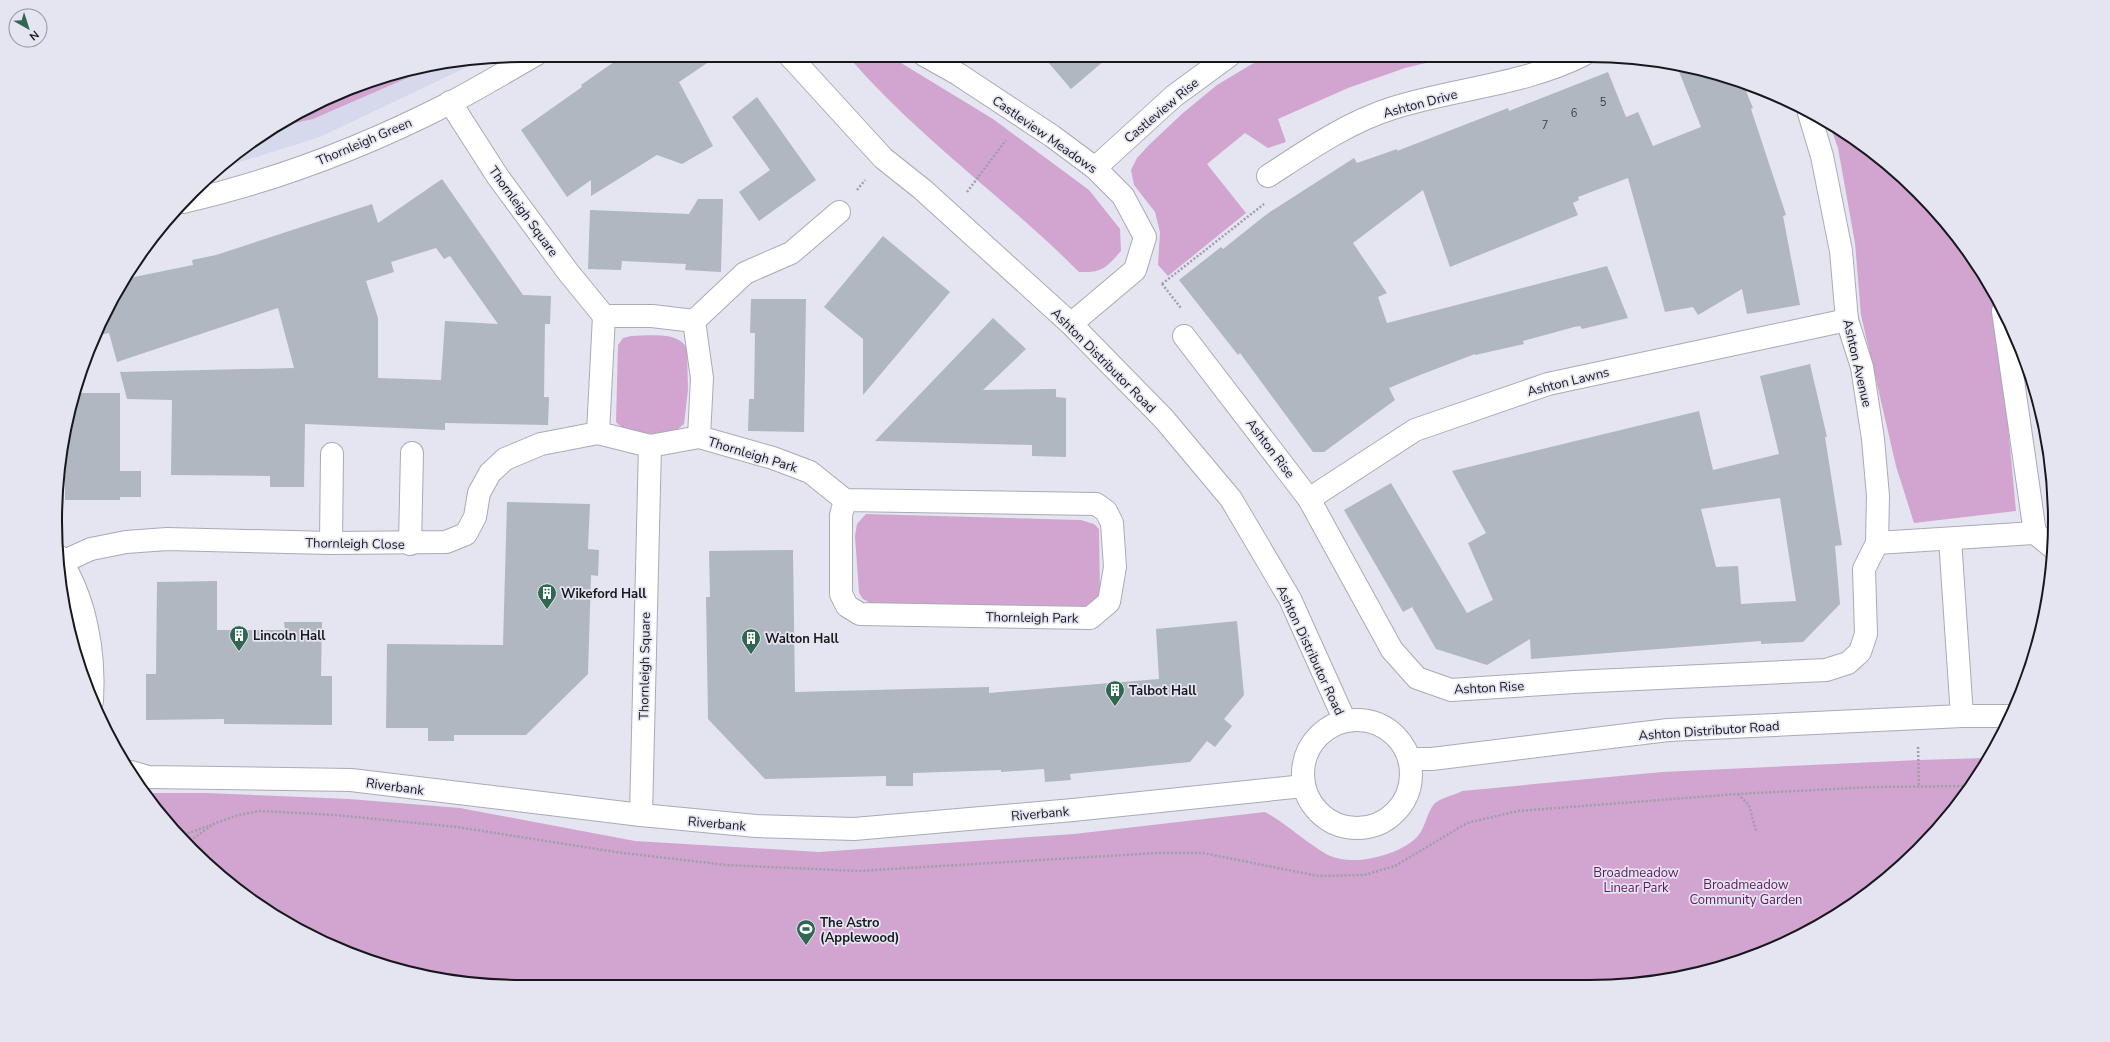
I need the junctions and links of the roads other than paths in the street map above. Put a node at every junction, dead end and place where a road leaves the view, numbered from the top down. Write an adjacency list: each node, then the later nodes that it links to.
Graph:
1 (522, 62): 6 (street, Thornleigh Green)
2 (796, 62): 15 (street, Ashton Distributor Road)
3 (937, 62): 8 (street, Castleview Meadows)
4 (1220, 62): 8 (street, Castleview Rise)
5 (1565, 62): 9 (street, Ashton Drive)
6 (450, 102): 10 (street, Thornleigh Green); 12 (street, Thornleigh Square)
7 (1811, 119): 13 (street, Ashton Avenue)
8 (1095, 168): 15 (street, Castleview Meadows)
9 (1268, 176)
10 (193, 199)
11 (839, 212): 14 (street)
12 (604, 316): 14 (street); 18 (street)
13 (1848, 320): 23 (street, Ashton Lawns); 28 (street, Ashton Avenue)
14 (694, 321): 19 (street)
15 (1071, 324): 36 (street, Ashton Distributor Road)
16 (2005, 328): 25 (street)
17 (1184, 336): 23 (street, Ashton Rise)
18 (598, 433): 20 (street); 30 (street, Thornleigh Close)
19 (699, 437): 20 (street); 24 (street, Thornleigh Park)
20 (650, 446): 40 (street, Thornleigh Square)
21 (412, 453): 30 (street)
22 (332, 454): 27 (street)
23 (1309, 499): 28 (street, Ashton Rise)
24 (845, 500): 24 (street, Thornleigh Park)
25 (2035, 533): 26 (street); 29 (street)
26 (1950, 539): 28 (street); 34 (street)
27 (331, 543): 30 (street, Thornleigh Close); 31 (street, Thornleigh Close)
28 (1877, 543)
29 (2047, 543)
30 (410, 544)
31 (64, 558)
32 (65, 568): 33 (street)
33 (93, 687)
34 (1962, 716): 35 (street, Ashton Distributor Road); 37 (street, Ashton Distributor Road)
35 (2005, 716)
36 (1345, 721): 37 (street); 39 (street)
37 (1409, 759): 39 (street)
38 (138, 774): 40 (street, Riverbank)
39 (1304, 786): 40 (street, Riverbank)
40 (641, 815)

